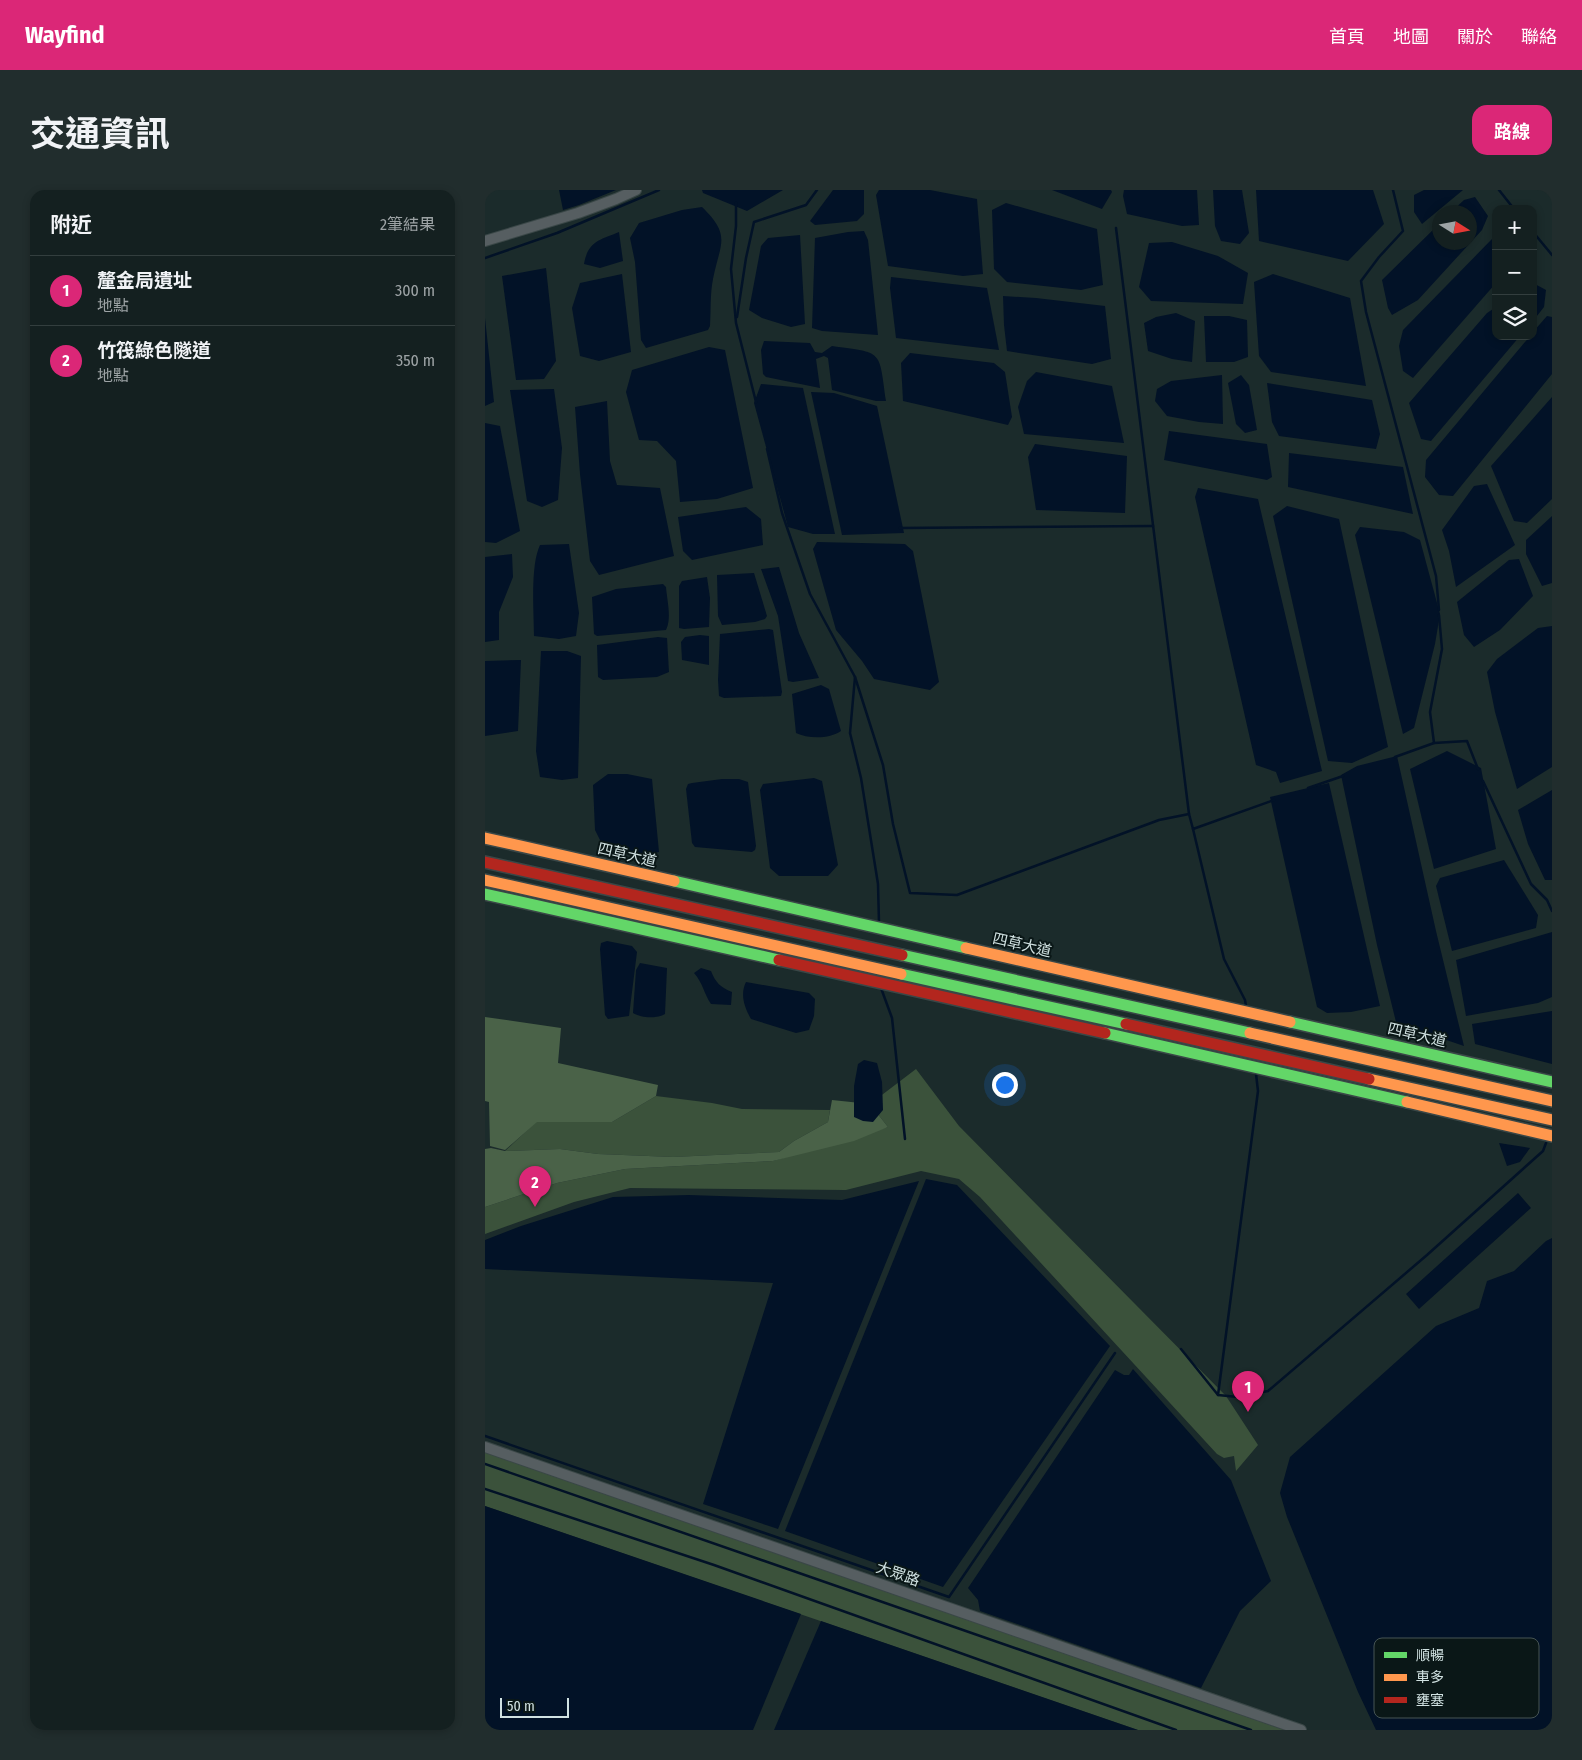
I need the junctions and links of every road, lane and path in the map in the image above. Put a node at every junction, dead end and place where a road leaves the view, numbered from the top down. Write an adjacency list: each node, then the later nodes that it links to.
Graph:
1 (636, 190): 2 (street)
2 (485, 241)
3 (485, 838): 7 (street, 四草大道)
4 (485, 862): 8 (street)
5 (485, 880): 9 (street)
6 (485, 894): 10 (street)
7 (1552, 1082)
8 (1552, 1101)
9 (1552, 1120)
10 (1552, 1136)
11 (485, 1447): 12 (street, 大眾路)
12 (1301, 1730)

